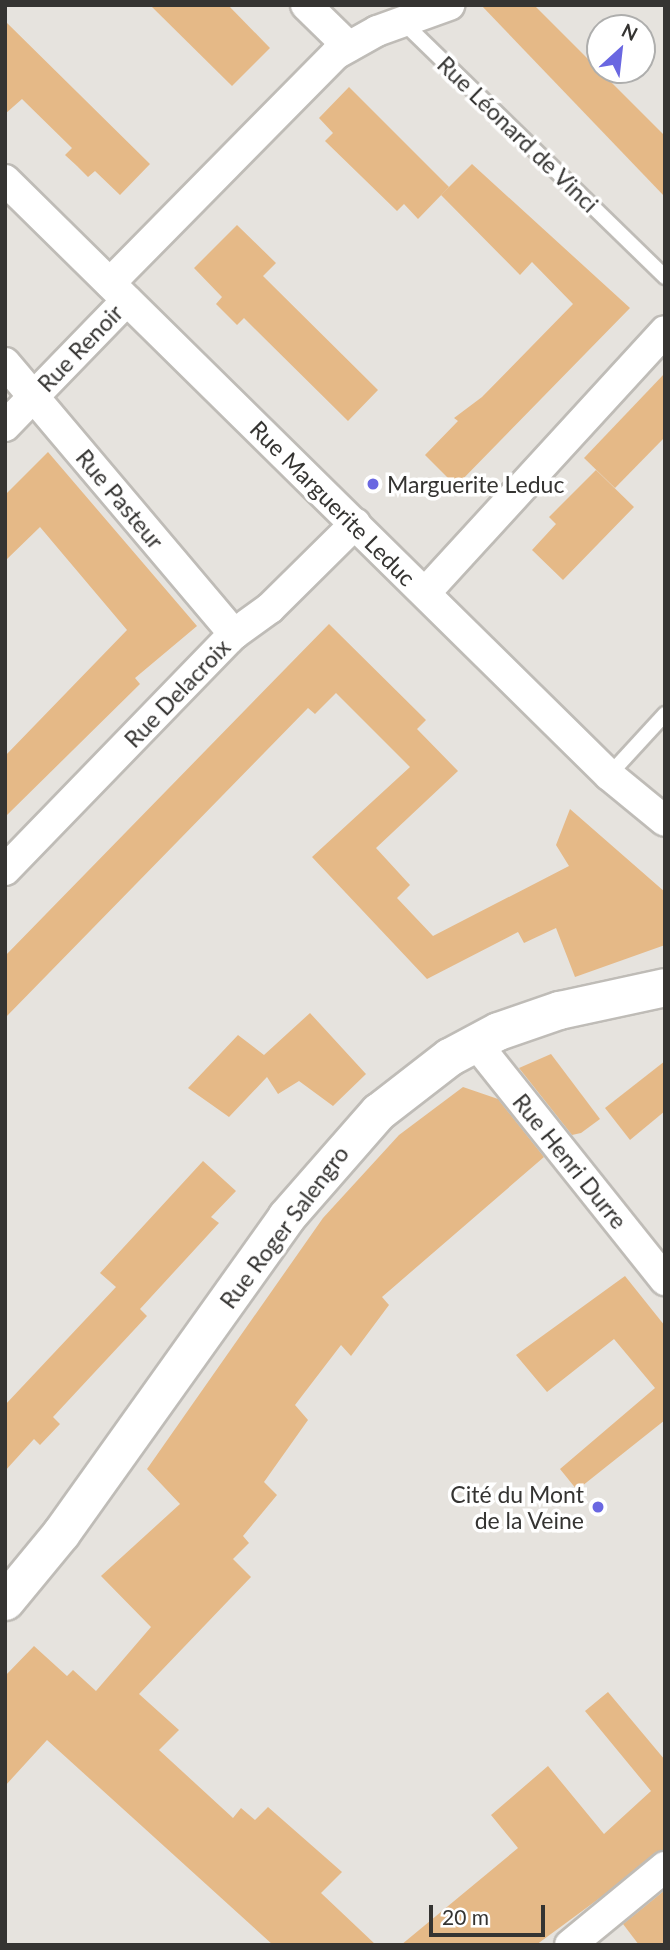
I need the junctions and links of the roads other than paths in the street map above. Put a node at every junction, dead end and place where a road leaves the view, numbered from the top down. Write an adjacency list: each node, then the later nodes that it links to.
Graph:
1 (306, 5): 4 (street)
2 (449, 5): 3 (street)
3 (405, 24): 4 (street); 6 (lane, Rue Léonard de Vinci)
4 (348, 46): 7 (street)
5 (5, 180): 7 (street, Rue Marguerite Leduc)
6 (665, 277)
7 (118, 291): 10 (street, Rue Renoir); 12 (street, Rue Marguerite Leduc)
8 (665, 331): 13 (street)
9 (5, 363): 10 (street, Rue Pasteur)
10 (33, 397): 11 (street, Rue Renoir); 14 (street, Rue Pasteur)
11 (5, 426)
12 (355, 524): 13 (street, Rue Marguerite Leduc); 14 (street, Rue Delacroix)
13 (425, 593): 16 (street, Rue Marguerite Leduc)
14 (234, 634): 18 (street, Rue Delacroix)
15 (665, 714): 16 (lane)
16 (609, 775): 17 (street, Rue Marguerite Leduc)
17 (665, 821)
18 (5, 870)
19 (665, 987): 20 (street, Rue Roger Salengro)
20 (475, 1042): 21 (street, Rue Henri Durre); 22 (street, Rue Roger Salengro)
21 (665, 1280)
22 (5, 1601)
23 (665, 1867): 24 (street)
24 (570, 1945)

